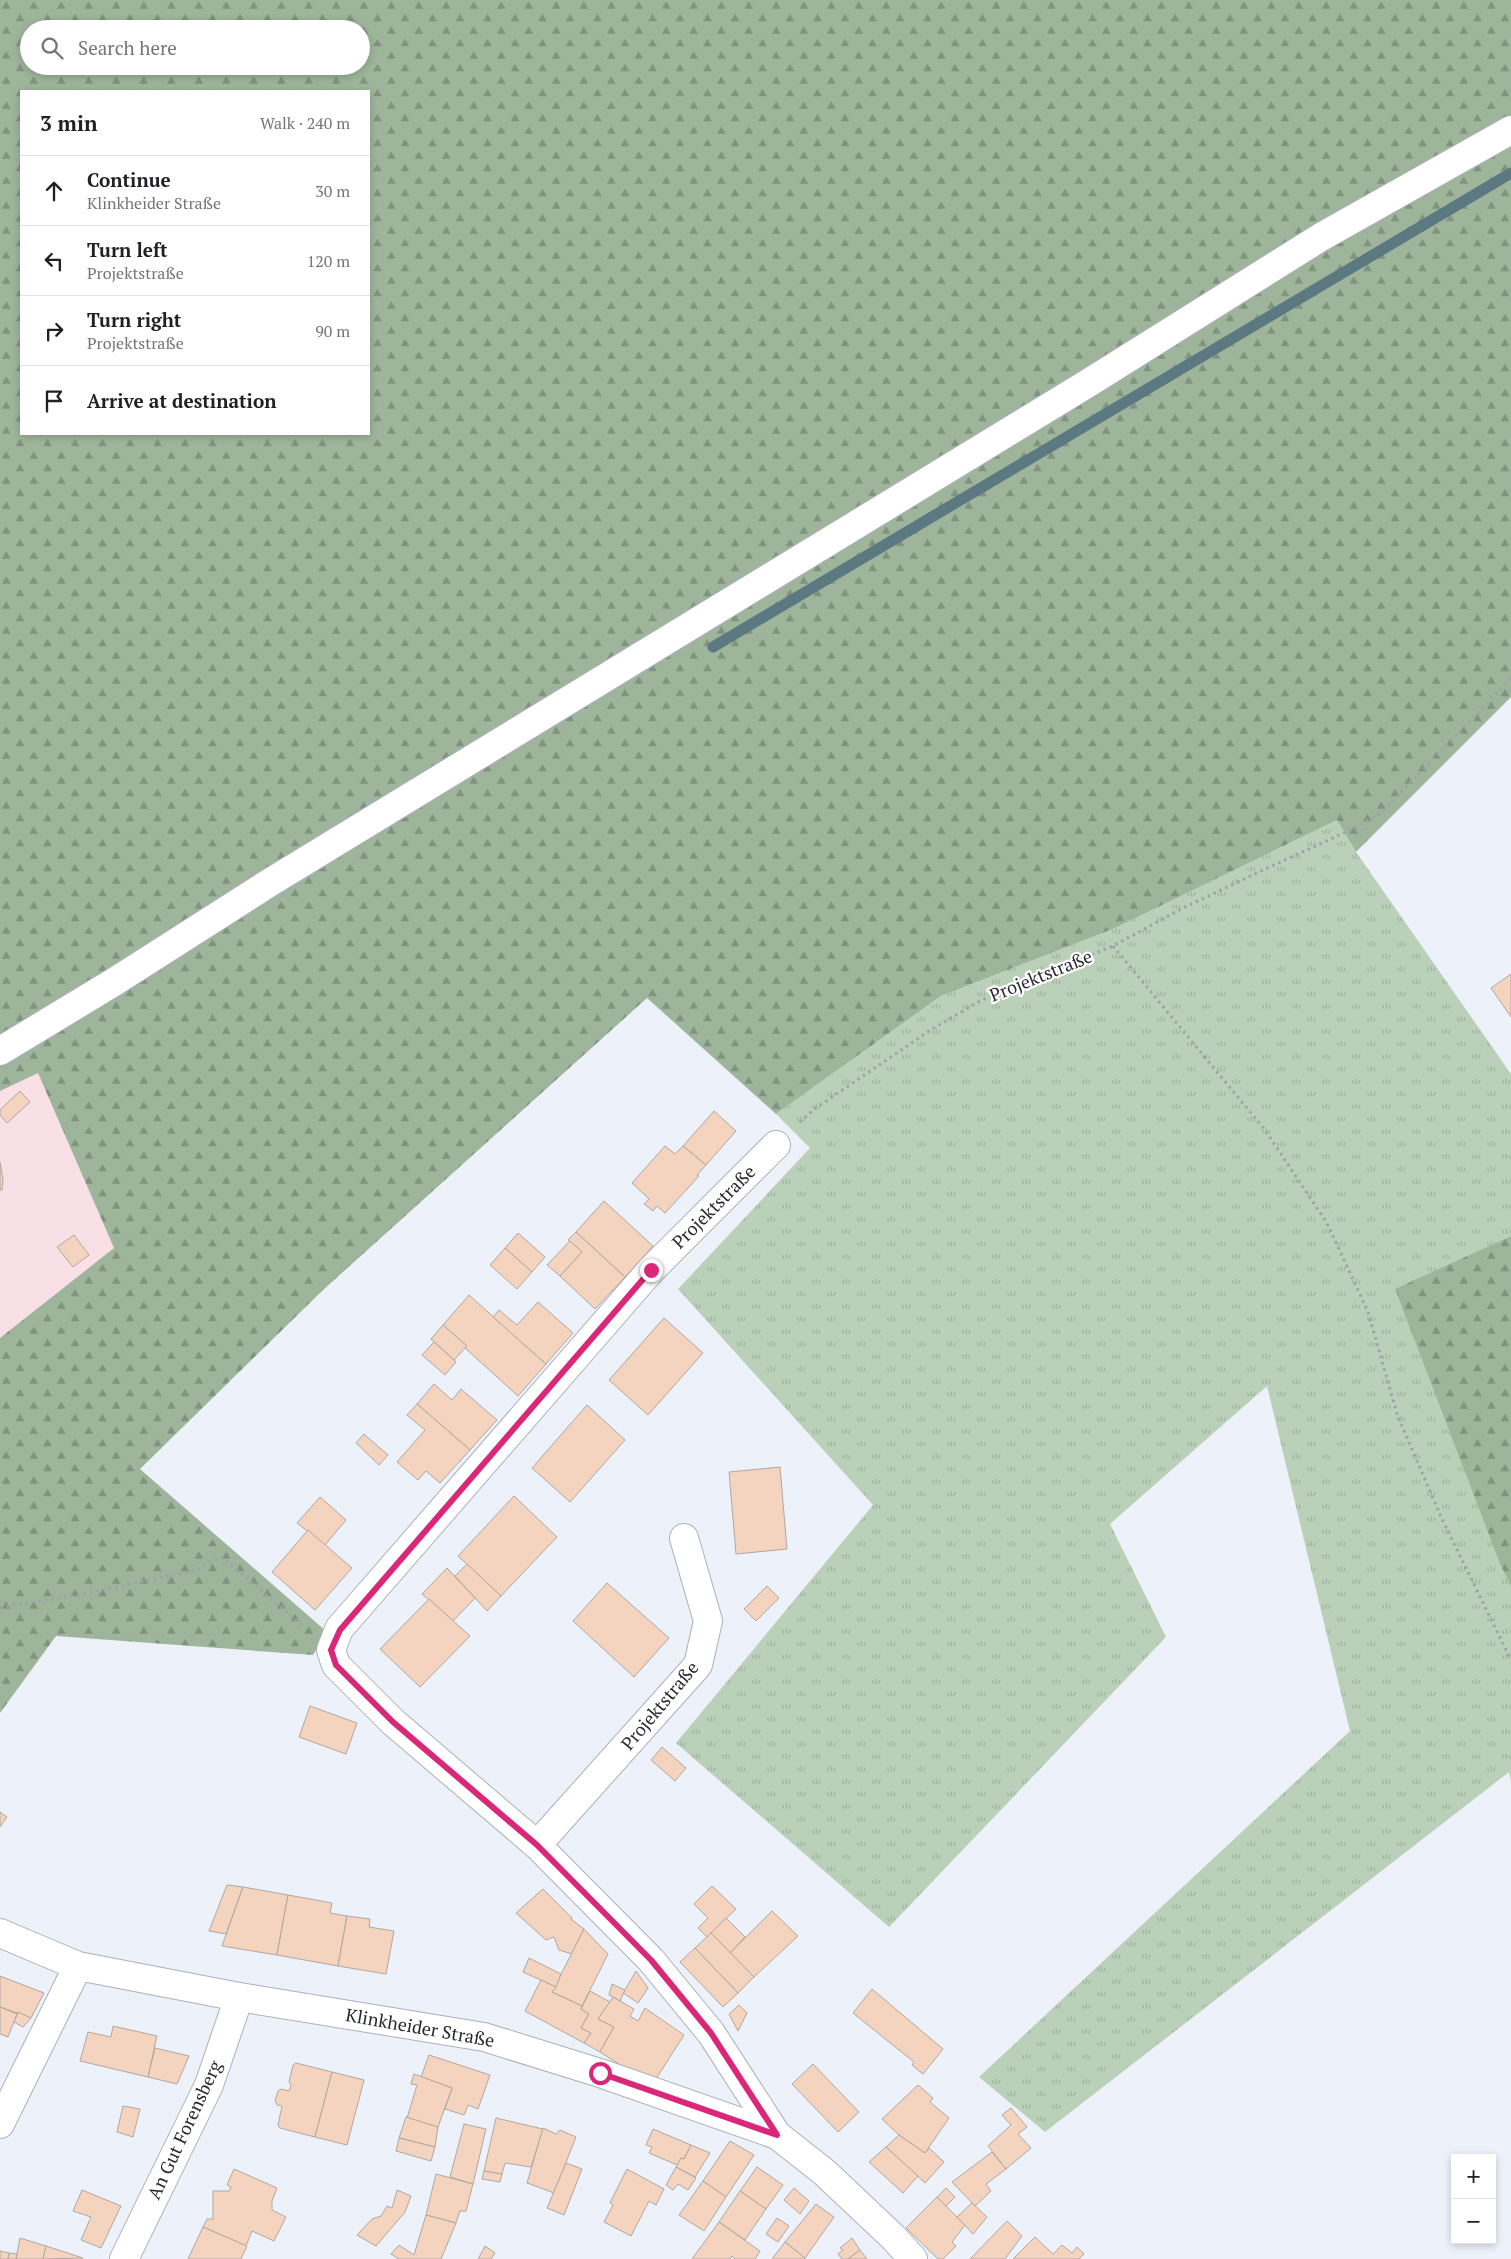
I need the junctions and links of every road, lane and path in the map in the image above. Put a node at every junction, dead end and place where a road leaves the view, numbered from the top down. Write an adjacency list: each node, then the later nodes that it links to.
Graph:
1 (1511, 130): 4 (street)
2 (1511, 678): 3 (path, Projektstraße)
3 (1112, 946): 5 (path, Projektstraße); 9 (path)
4 (0, 1050)
5 (776, 1145): 8 (street, Projektstraße)
6 (684, 1538): 10 (street, Projektstraße)
7 (0, 1607): 8 (path)
8 (331, 1650): 10 (street)
9 (1511, 1660)
10 (537, 1845): 15 (street)
11 (0, 1933): 12 (street, Klinkheider Straße)
12 (78, 1966): 13 (street, Klinkheider Straße); 14 (street)
13 (240, 1997): 15 (street, Klinkheider Straße); 16 (street, An Gut Forensberg)
14 (0, 2124)
15 (777, 2135): 17 (street, Klinkheider Straße)
16 (124, 2259)
17 (913, 2259)

